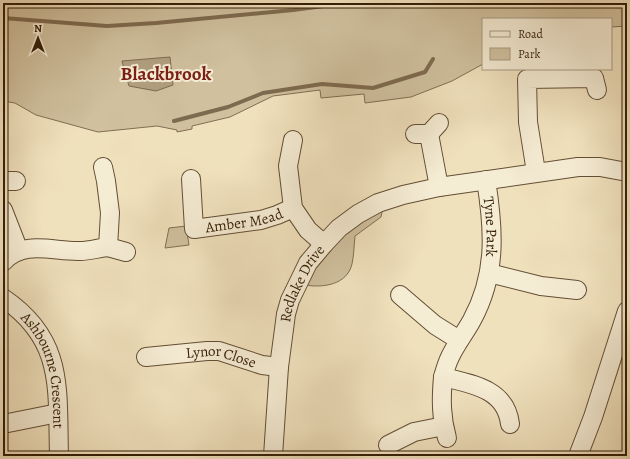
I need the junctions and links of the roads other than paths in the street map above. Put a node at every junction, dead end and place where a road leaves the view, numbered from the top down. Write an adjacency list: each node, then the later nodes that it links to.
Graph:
1 (527, 74): 2 (street); 5 (street)
2 (596, 79)
3 (428, 131): 10 (street)
4 (294, 140): 11 (street, Amber Mead)
5 (536, 172): 6 (street, Redlake Drive); 9 (street, Redlake Drive)
6 (627, 172)
7 (101, 178): 14 (street)
8 (191, 179): 11 (street, Amber Mead)
9 (486, 180): 10 (street, Redlake Drive); 18 (street, Tyne Park)
10 (439, 187): 13 (street, Redlake Drive)
11 (293, 208): 13 (street, Amber Mead)
12 (3, 210): 15 (street)
13 (324, 244): 25 (street, Redlake Drive)
14 (108, 248): 15 (street); 16 (street)
15 (19, 251): 17 (street)
16 (126, 252)
17 (3, 262)
18 (489, 273): 19 (street, Tyne Park); 23 (street, Tyne Park)
19 (577, 290)
20 (400, 295): 23 (street)
21 (3, 298): 27 (street, Ashbourne Crescent)
22 (627, 311): 33 (street)
23 (459, 340): 26 (street, Tyne Park)
24 (158, 361): 25 (street, Lynor Close)
25 (279, 367): 32 (street, Redlake Drive)
26 (443, 377): 29 (street); 30 (street, Tyne Park)
27 (58, 413): 28 (street); 31 (street, Ashbourne Crescent)
28 (3, 424)
29 (510, 424)
30 (387, 446)
31 (59, 456)
32 (273, 456)
33 (578, 456)

